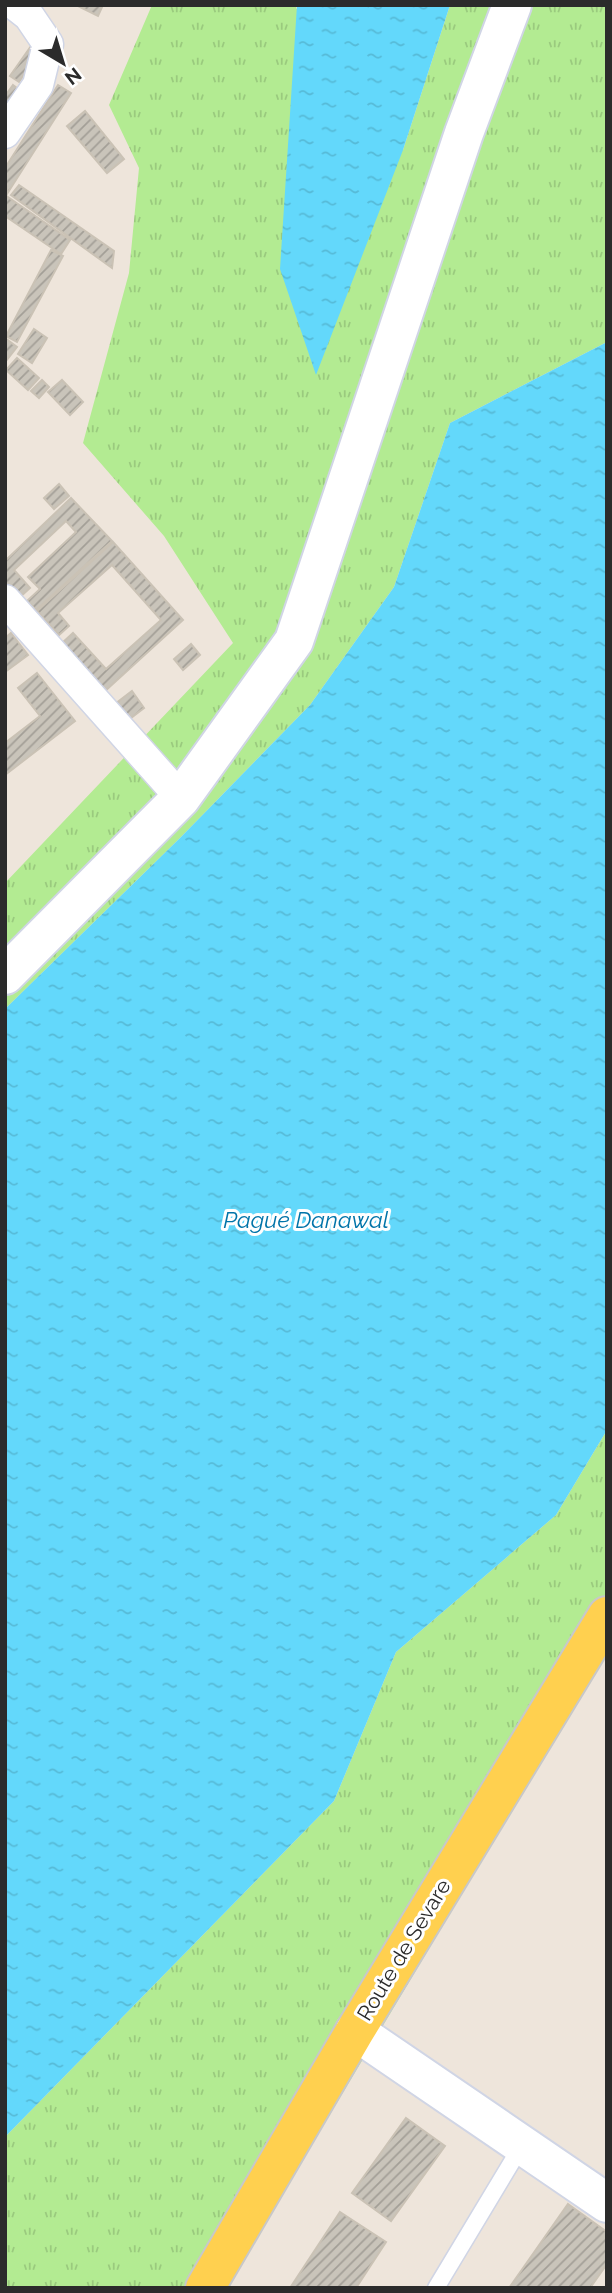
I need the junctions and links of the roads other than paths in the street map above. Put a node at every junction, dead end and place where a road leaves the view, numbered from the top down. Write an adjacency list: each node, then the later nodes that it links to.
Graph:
1 (15, 5): 3 (street)
2 (512, 5): 5 (street)
3 (5, 133)
4 (5, 600): 5 (street)
5 (181, 798): 6 (street)
6 (5, 975)
7 (607, 1616): 8 (main road, Route de Sevare)
8 (355, 2031): 9 (street); 11 (main road, Route de Sevare)
9 (522, 2145): 10 (street); 12 (lane)
10 (607, 2203)
11 (205, 2288)
12 (436, 2288)

